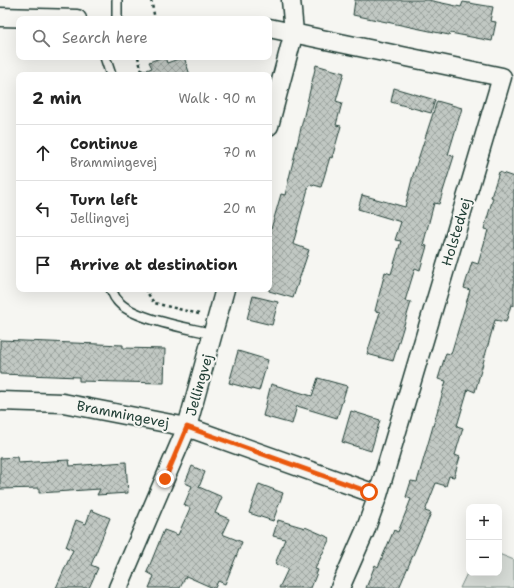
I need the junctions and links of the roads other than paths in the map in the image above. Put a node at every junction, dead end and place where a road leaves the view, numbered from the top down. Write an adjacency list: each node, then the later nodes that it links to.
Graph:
1 (116, 0): 3 (lane)
2 (291, 0): 7 (street)
3 (117, 16)
4 (0, 17): 5 (street)
5 (16, 17)
6 (272, 28): 7 (street)
7 (294, 32): 10 (street); 16 (street, Holstedvej)
8 (106, 60): 9 (lane)
9 (110, 72)
10 (272, 115)
11 (112, 292): 13 (lane)
12 (224, 292): 13 (street, Jellingvej)
13 (215, 326): 15 (street, Jellingvej)
14 (0, 401): 15 (street, Brammingevej)
15 (187, 427): 16 (street, Brammingevej); 17 (street, Jellingvej)
16 (378, 495): 18 (street, Holstedvej)
17 (118, 588)
18 (340, 588)

